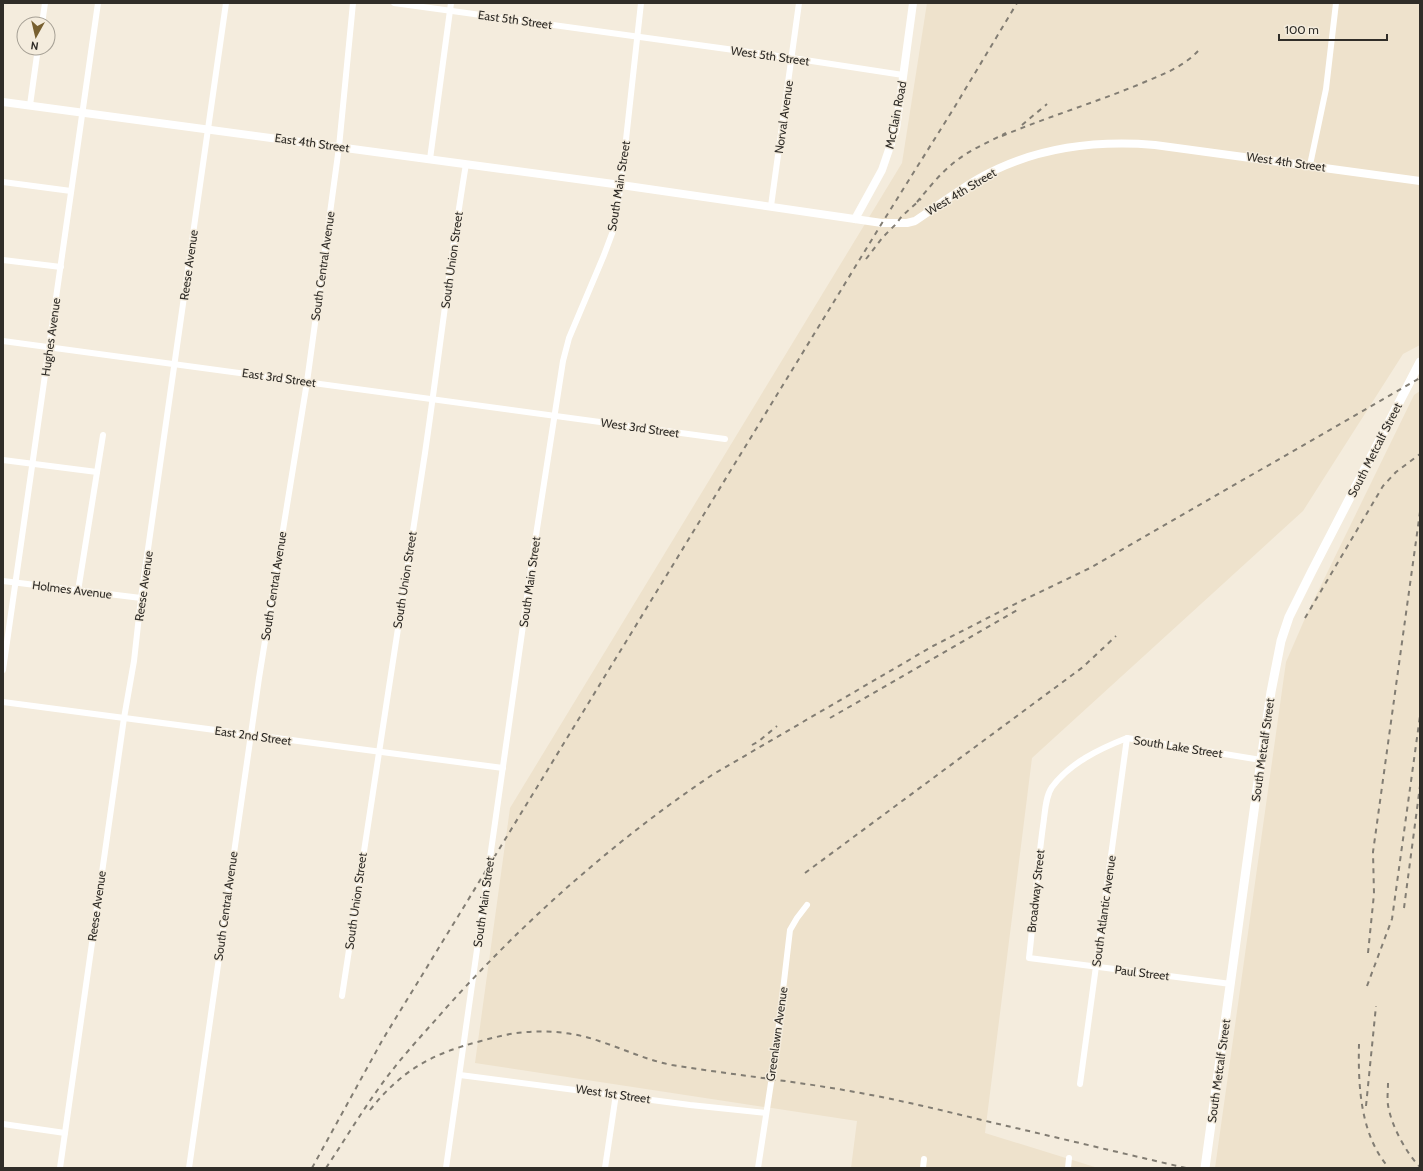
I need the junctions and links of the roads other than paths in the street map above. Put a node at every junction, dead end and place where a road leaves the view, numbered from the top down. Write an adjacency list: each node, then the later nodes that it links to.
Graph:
1 (45, 3): 12 (street)
2 (98, 3): 19 (street, Hughes Avenue)
3 (226, 3): 20 (street, Reese Avenue)
4 (353, 3): 21 (street, South Central Avenue)
5 (394, 3): 11 (street, East 5th Street)
6 (451, 3): 11 (street)
7 (641, 3): 13 (street, South Main Street)
8 (798, 3): 15 (street, Norval Avenue)
9 (914, 3): 16 (street, McClain Road)
10 (1336, 3): 24 (street)
11 (450, 11): 13 (street, East 5th Street); 22 (street)
12 (43, 16)
13 (636, 38): 15 (street, West 5th Street); 27 (street, South Main Street)
14 (37, 56): 18 (street)
15 (792, 58): 16 (street, West 5th Street); 29 (street, Norval Avenue)
16 (903, 75): 30 (street, McClain Road)
17 (3, 102): 18 (street, East 4th Street)
18 (30, 105): 19 (street, East 4th Street)
19 (83, 113): 20 (street, East 4th Street); 28 (street, Hughes Avenue)
20 (209, 130): 21 (street, East 4th Street); 36 (street, Reese Avenue)
21 (339, 147): 22 (street, East 4th Street); 37 (street, South Central Avenue)
22 (430, 159): 23 (street, East 4th Street)
23 (466, 164): 27 (street, East 4th Street); 38 (street, South Union Street)
24 (1310, 165): 25 (street, West 4th Street); 30 (street, West 4th Street)
25 (1420, 181)
26 (3, 182): 28 (street)
27 (621, 185): 29 (street, West 4th Street); 39 (street, South Main Street)
28 (71, 191): 32 (street, Hughes Avenue)
29 (771, 206): 30 (street, West 4th Street)
30 (855, 219)
31 (3, 260): 32 (street)
32 (61, 267): 34 (street, Hughes Avenue)
33 (3, 341): 34 (street, East 3rd Street)
34 (49, 347): 36 (street, East 3rd Street); 43 (street, Hughes Avenue)
35 (1420, 362): 55 (main road, South Metcalf Street)
36 (175, 364): 37 (street, East 3rd Street); 48 (street, Reese Avenue)
37 (307, 382): 38 (street, East 3rd Street); 52 (street, South Central Avenue)
38 (432, 399): 39 (street, East 3rd Street); 54 (street, South Union Street)
39 (555, 416): 41 (street, West 3rd Street); 56 (street, South Main Street)
40 (103, 435): 44 (street)
41 (725, 440)
42 (3, 460): 43 (street)
43 (33, 464): 44 (street); 46 (street, Hughes Avenue)
44 (97, 472): 47 (street)
45 (3, 581): 46 (street, Holmes Avenue)
46 (16, 583): 47 (street, Holmes Avenue); 49 (street, Hughes Avenue)
47 (78, 591): 48 (street, Holmes Avenue)
48 (142, 598): 51 (street, Reese Avenue)
49 (3, 670)
50 (3, 702): 51 (street, East 2nd Street)
51 (124, 718): 52 (street, East 2nd Street); 68 (street, Reese Avenue)
52 (251, 736): 54 (street, East 2nd Street); 72 (street, South Central Avenue)
53 (1127, 738): 55 (street, South Lake Street); 57 (street, South Lake Street); 60 (street, South Atlantic Avenue)
54 (378, 752): 56 (street, East 2nd Street); 62 (street, South Union Street)
55 (1261, 760): 61 (main road, South Metcalf Street)
56 (503, 768): 63 (street, South Main Street)
57 (1044, 823): 59 (street, Broadway Street)
58 (807, 905): 66 (street, Greenlawn Avenue)
59 (1029, 958): 60 (street, Paul Street)
60 (1096, 967): 61 (street, Paul Street); 64 (street, South Atlantic Avenue)
61 (1231, 984): 78 (main road, South Metcalf Street)
62 (342, 996)
63 (460, 1075): 65 (street, West 1st Street); 73 (street, South Main Street)
64 (1080, 1084)
65 (616, 1094): 66 (street, West 1st Street); 74 (street)
66 (766, 1113): 75 (street, Greenlawn Avenue)
67 (3, 1124): 68 (street)
68 (65, 1133): 71 (street, Reese Avenue)
69 (1069, 1158): 77 (street)
70 (924, 1159): 76 (street)
71 (60, 1168)
72 (189, 1168)
73 (446, 1168)
74 (605, 1168)
75 (758, 1168)
76 (923, 1168)
77 (1068, 1168)
78 (1205, 1168)

